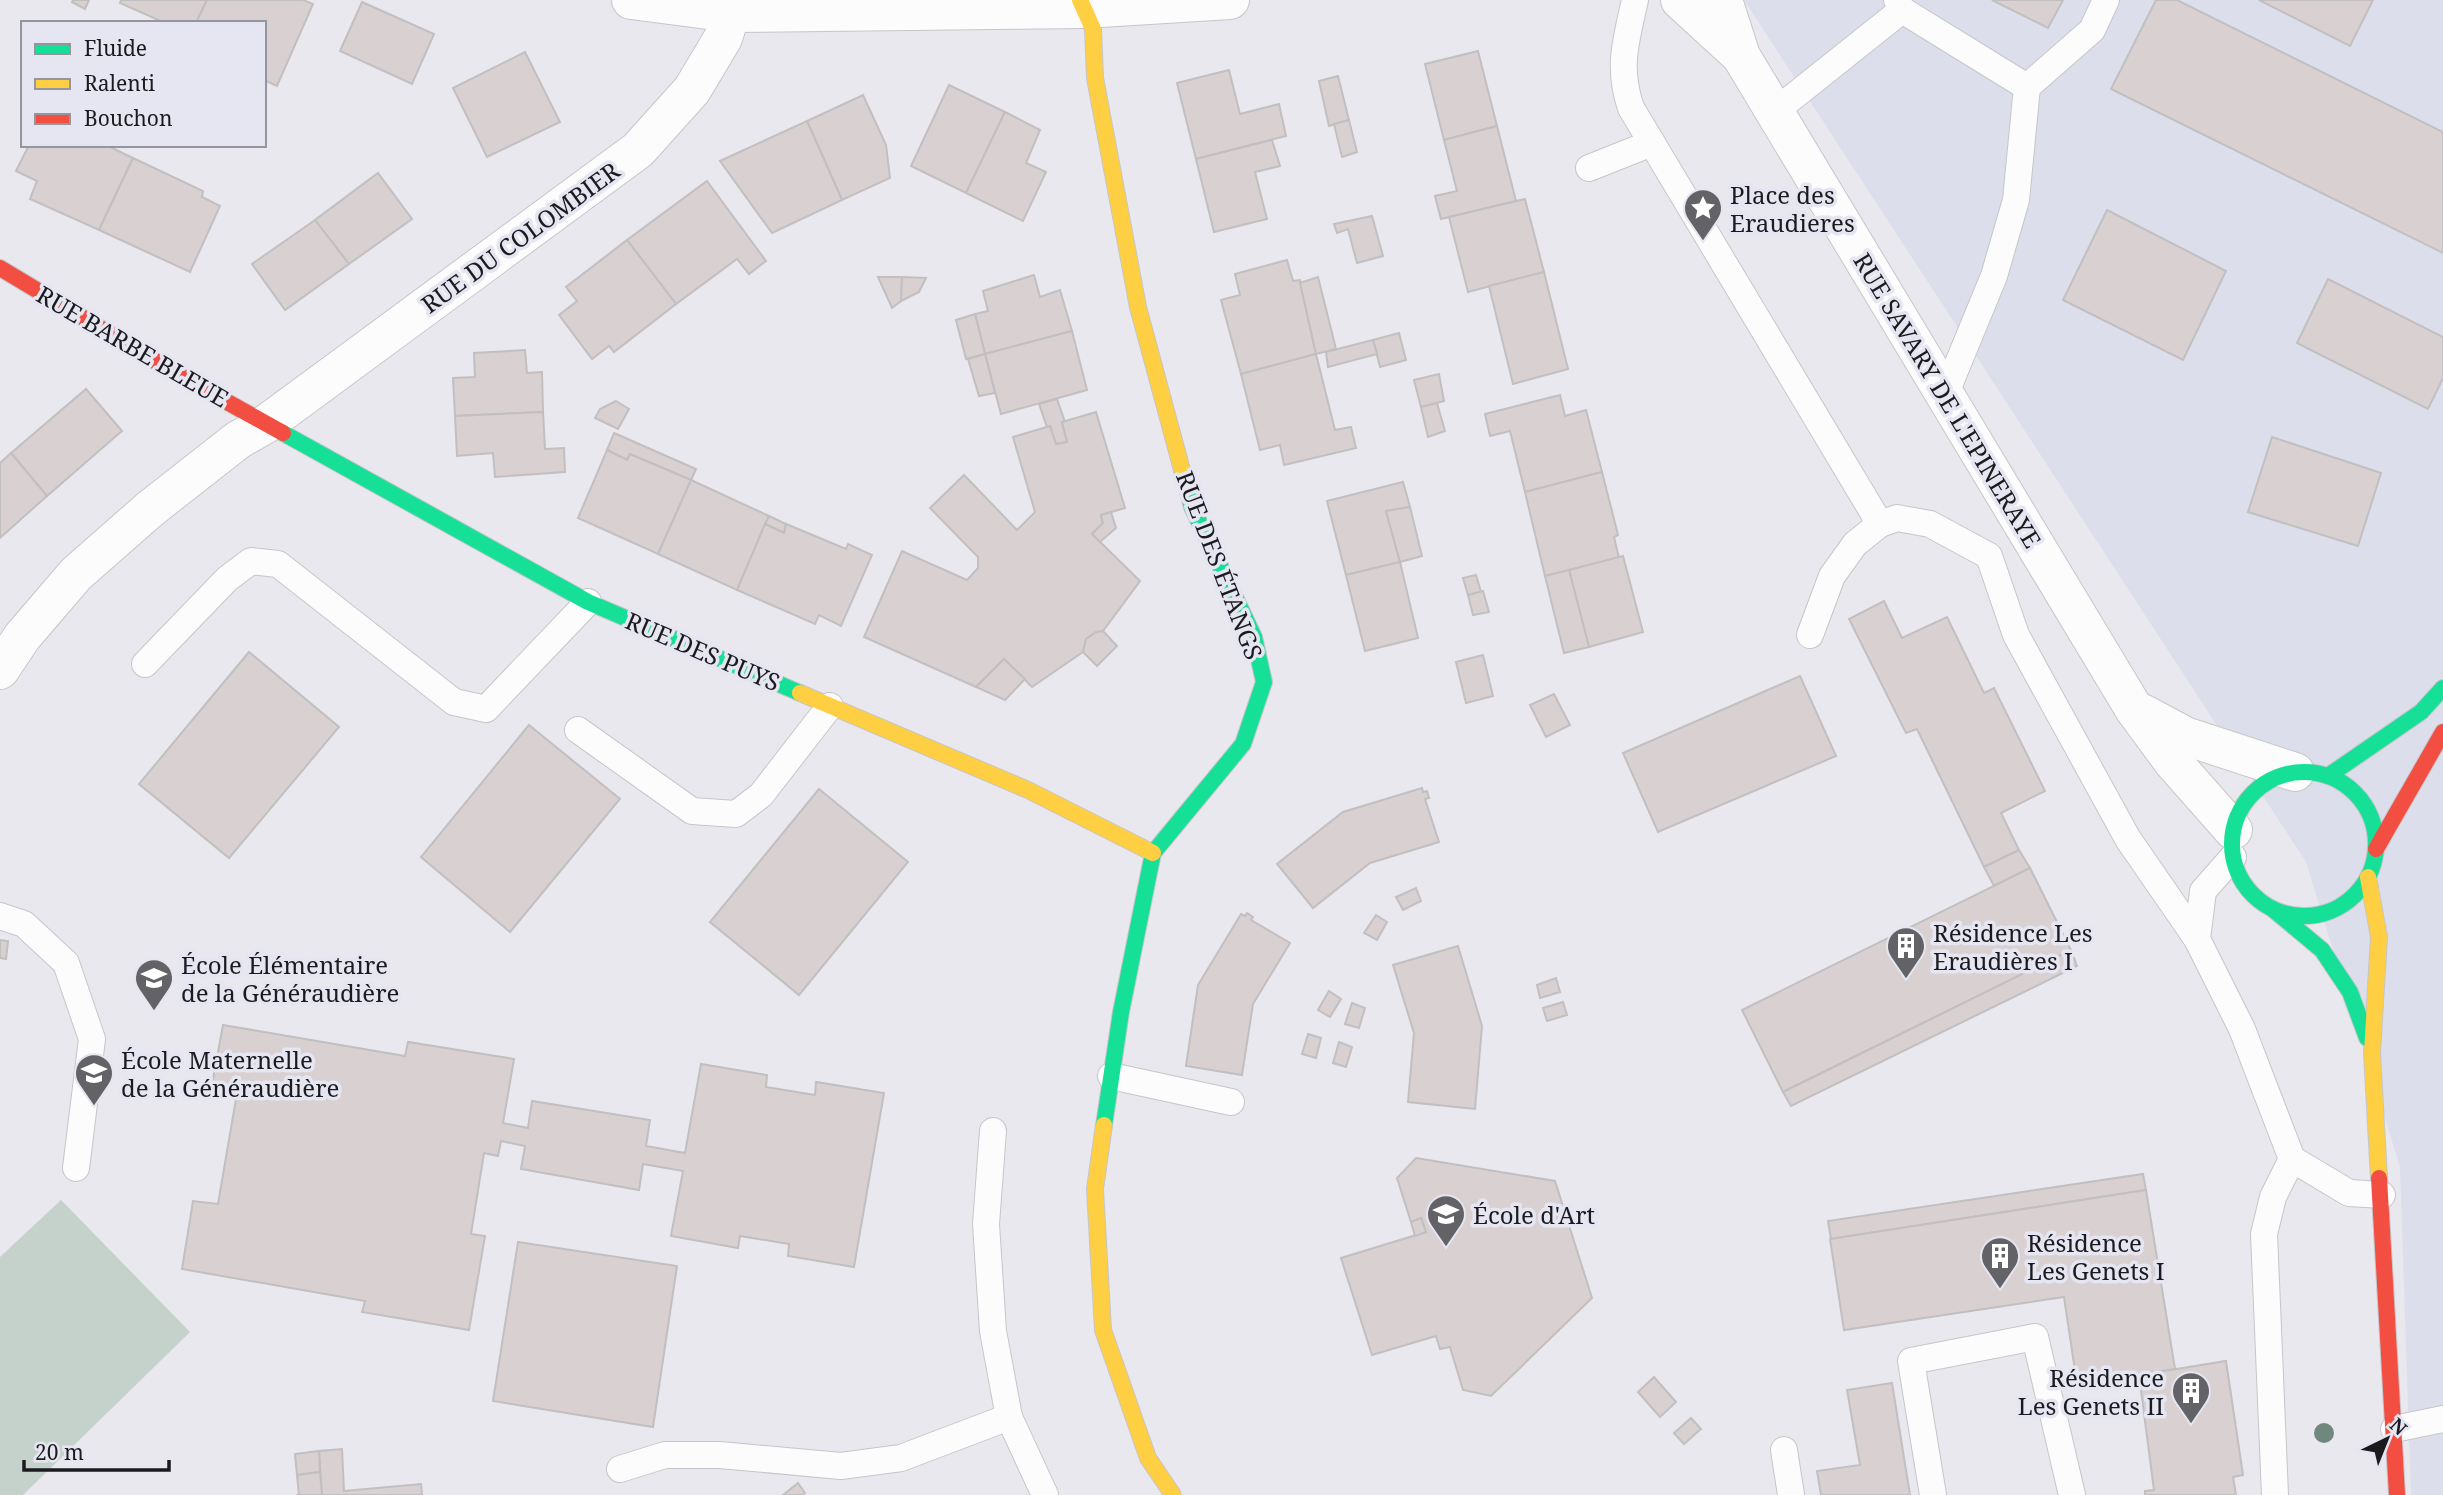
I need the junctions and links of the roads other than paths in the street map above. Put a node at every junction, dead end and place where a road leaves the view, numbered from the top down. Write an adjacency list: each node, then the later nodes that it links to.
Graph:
1 (631, 0): 9 (street)
2 (1230, 0): 7 (street)
3 (1634, 0): 13 (lane)
4 (1680, 0): 10 (street, RUE SAVARY DE L'EPINERAYE)
5 (1723, 0): 10 (street, RUE SAVARY DE L'EPINERAYE)
6 (2106, 0): 11 (lane)
7 (1082, 4): 9 (street); 33 (street, RUE DES ÉTANGS)
8 (1899, 5): 11 (lane); 12 (lane)
9 (731, 13): 17 (street, RUE DU COLOMBIER)
10 (1741, 56): 12 (street, RUE SAVARY DE L'EPINERAYE)
11 (2026, 87): 16 (lane)
12 (1774, 111): 16 (street, RUE SAVARY DE L'EPINERAYE)
13 (1652, 143): 14 (lane); 18 (lane)
14 (1589, 168)
15 (0, 268): 17 (street, RUE BARBE BLEUE)
16 (1945, 396): 19 (street, RUE SAVARY DE L'EPINERAYE)
17 (266, 424): 21 (street, RUE DES PUYS); 24 (street, RUE DU COLOMBIER)
18 (1880, 524): 20 (lane); 22 (lane)
19 (2028, 532): 20 (lane); 27 (street, RUE SAVARY DE L'EPINERAYE)
20 (1989, 556): 37 (lane)
21 (588, 602): 23 (lane); 26 (street, RUE DES PUYS)
22 (1810, 635)
23 (145, 664)
24 (0, 670)
25 (2443, 688): 30 (street)
26 (830, 706): 28 (lane); 33 (street, RUE DES PUYS)
27 (2134, 709): 30 (street); 31 (street, RUE SAVARY DE L'EPINERAYE)
28 (578, 730)
29 (2443, 732): 32 (street)
30 (2312, 774): 31 (street); 32 (street)
31 (2233, 844): 35 (street); 37 (lane)
32 (2376, 849): 34 (street)
33 (1153, 853): 39 (street, RUE DES ÉTANGS)
34 (2368, 877): 35 (street); 38 (street)
35 (2274, 910): 38 (street)
36 (0, 916): 43 (lane)
37 (2197, 939): 42 (lane)
38 (2372, 1054): 44 (street)
39 (1111, 1076): 40 (lane); 51 (street, RUE DES ÉTANGS)
40 (1231, 1102)
41 (993, 1131): 45 (lane)
42 (2291, 1159): 44 (lane); 55 (lane)
43 (76, 1168)
44 (2382, 1195): 47 (street)
45 (1009, 1417): 49 (lane); 50 (lane)
46 (2443, 1419): 47 (lane)
47 (2393, 1429): 56 (street)
48 (1784, 1450): 52 (lane)
49 (621, 1468)
50 (1045, 1495)
51 (1173, 1495)
52 (1791, 1495)
53 (1933, 1495): 54 (lane)
54 (2072, 1495)
55 (2276, 1495)
56 (2397, 1495)

